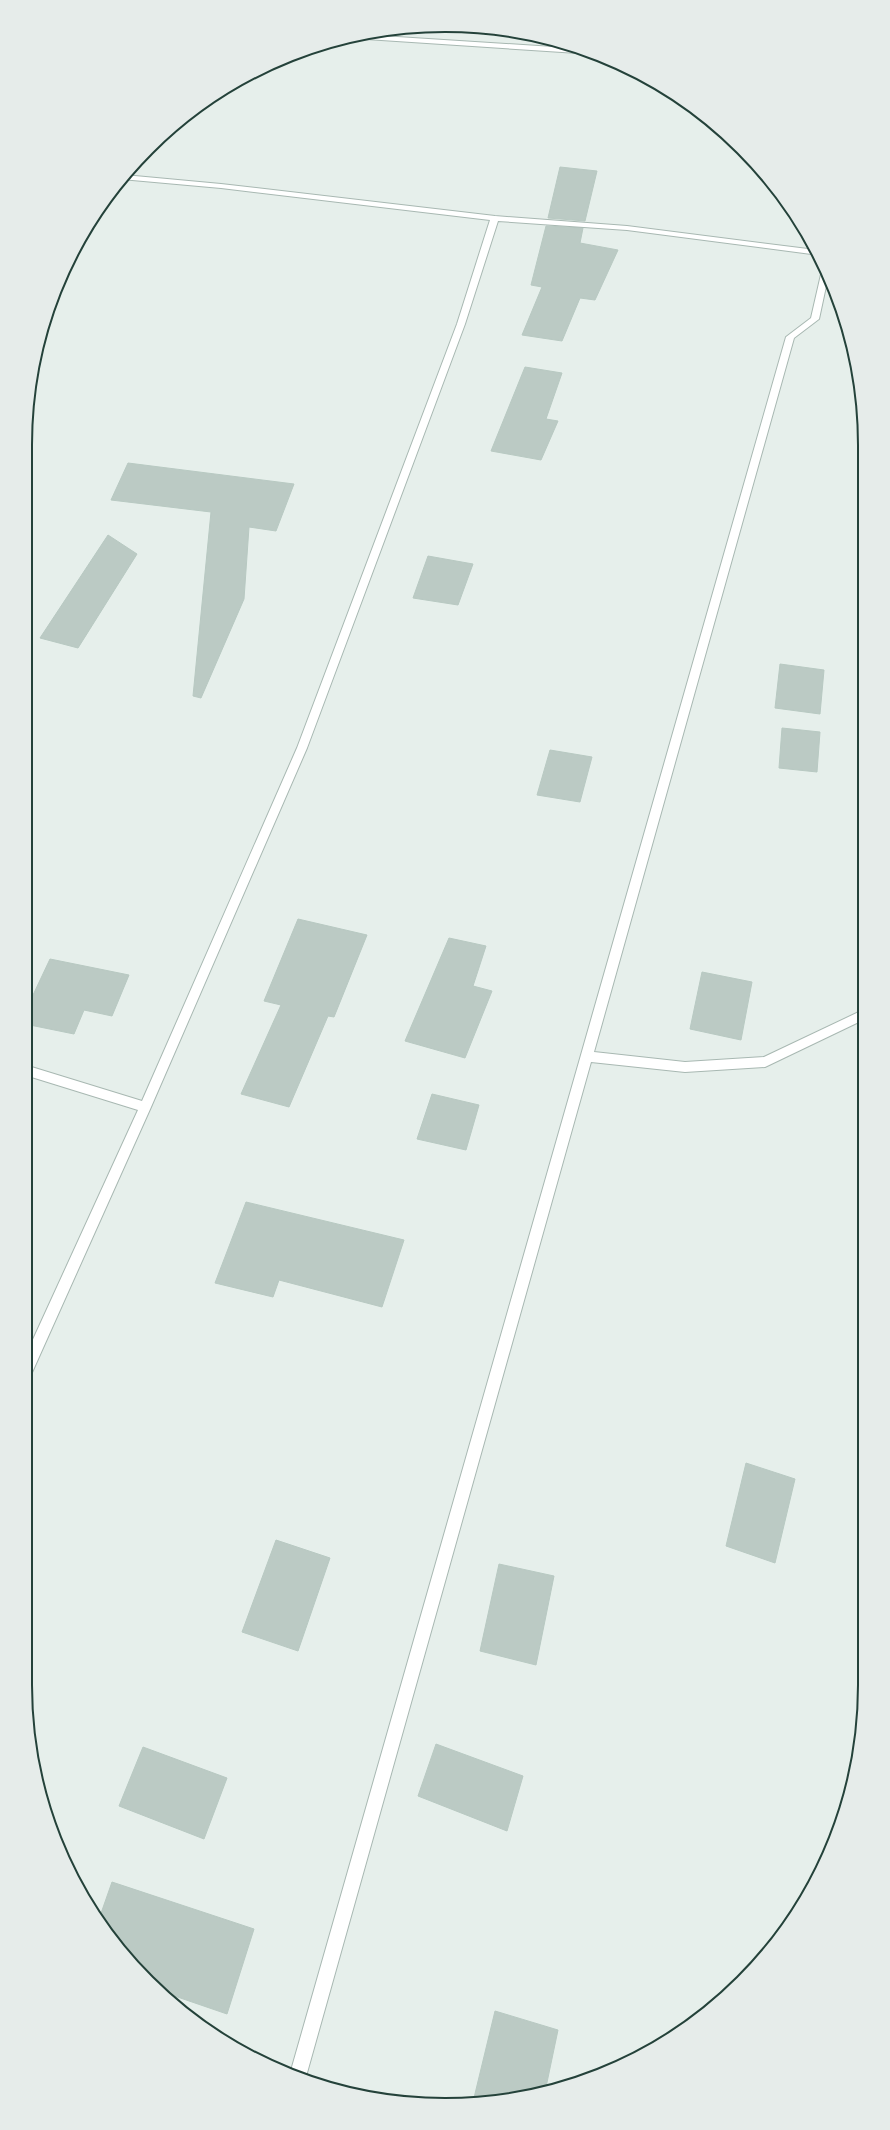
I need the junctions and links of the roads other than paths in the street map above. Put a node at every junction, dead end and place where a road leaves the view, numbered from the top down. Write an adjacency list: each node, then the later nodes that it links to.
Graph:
1 (383, 37): 2 (street)
2 (566, 50)
3 (130, 178): 4 (street)
4 (495, 218): 5 (street); 10 (street)
5 (810, 252)
6 (824, 280): 8 (street)
7 (858, 1017): 8 (street)
8 (587, 1056): 12 (street)
9 (32, 1072): 10 (street)
10 (145, 1107): 11 (street)
11 (32, 1357)
12 (300, 2072)

